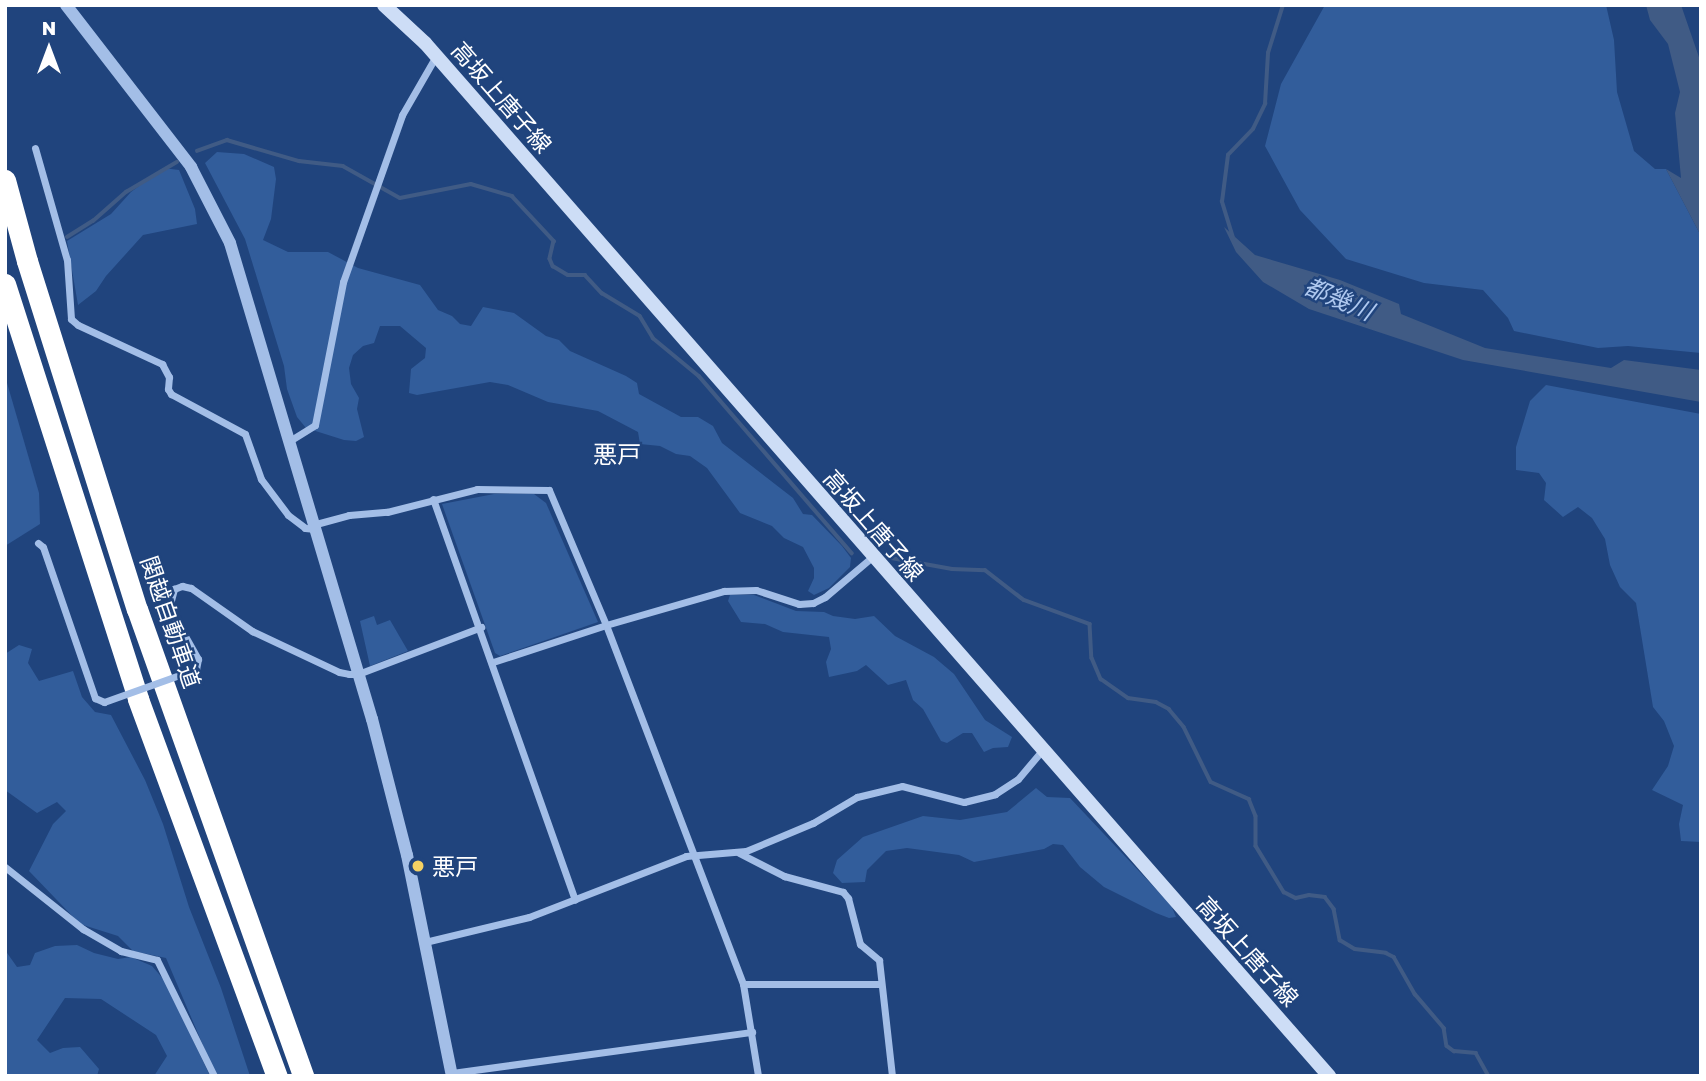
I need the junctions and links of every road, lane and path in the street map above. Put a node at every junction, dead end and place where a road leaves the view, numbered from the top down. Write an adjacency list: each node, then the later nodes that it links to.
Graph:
1 (66, 5): 9 (street)
2 (384, 5): 4 (main road, 高坂上唐子線)
3 (399, 5): 4 (street)
4 (406, 25): 5 (main road, 高坂上唐子線)
5 (436, 56): 9 (street); 13 (main road, 高坂上唐子線)
6 (35, 148): 11 (street)
7 (5, 180): 32 (highway, 関越自動車道)
8 (5, 284): 31 (highway)
9 (291, 440): 11 (street)
10 (433, 499): 11 (street); 16 (street); 17 (street)
11 (316, 527): 19 (street)
12 (38, 543): 15 (street, bridge)
13 (872, 557): 16 (street); 20 (main road, 高坂上唐子線)
14 (170, 604): 19 (street)
15 (176, 620)
16 (606, 625): 18 (street); 22 (street)
17 (481, 628): 18 (street); 19 (street)
18 (493, 662): 24 (street)
19 (358, 674): 25 (street)
20 (1042, 750): 21 (street); 35 (main road, 高坂上唐子線)
21 (739, 853): 22 (street); 27 (street)
22 (694, 854): 24 (street); 26 (street)
23 (5, 867): 30 (street)
24 (575, 900): 25 (street)
25 (425, 942): 29 (street)
26 (743, 984): 27 (street); 28 (street)
27 (881, 984): 34 (street)
28 (752, 1032): 29 (street); 33 (street)
29 (452, 1074)
30 (214, 1076)
31 (277, 1076)
32 (303, 1076)
33 (758, 1076)
34 (892, 1076)
35 (1329, 1076)

